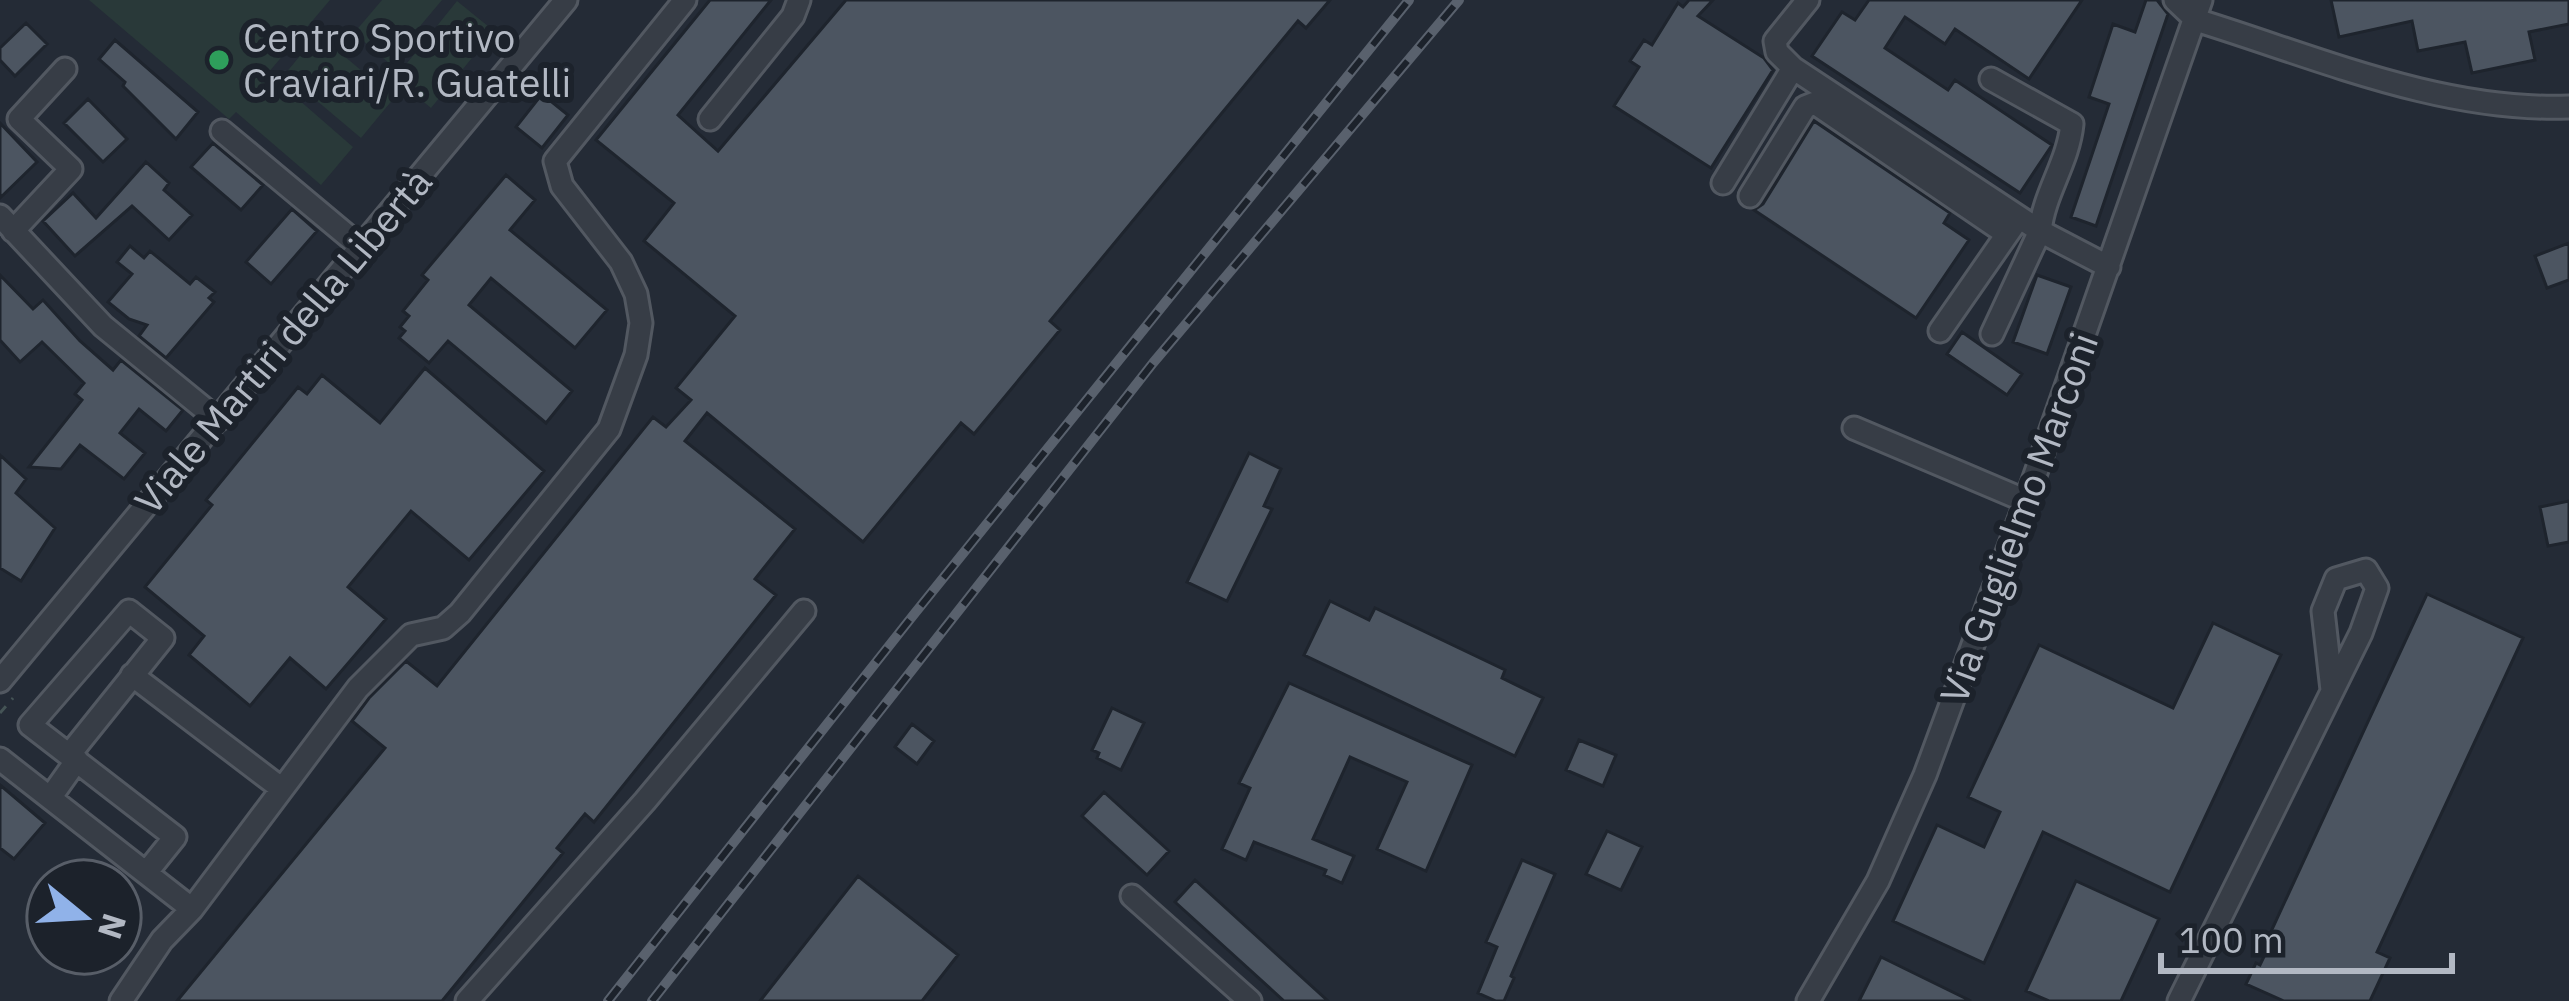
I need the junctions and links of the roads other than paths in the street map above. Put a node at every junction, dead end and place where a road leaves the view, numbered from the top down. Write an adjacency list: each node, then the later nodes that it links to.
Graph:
1 (566, 0): 18 (street, Viale Martiri della Libertà)
2 (685, 0): 31 (street)
3 (799, 0): 11 (street)
4 (1808, 0): 7 (street)
5 (2175, 0): 6 (street)
6 (2199, 10): 10 (street); 19 (street, Via Guglielmo Marconi)
7 (1793, 68): 13 (street); 16 (street)
8 (65, 70): 15 (street)
9 (1991, 79): 17 (street)
10 (2569, 107)
11 (710, 118)
12 (222, 131): 18 (street)
13 (1723, 183)
14 (1750, 196): 16 (street)
15 (7, 224): 22 (street)
16 (2013, 226): 17 (street); 20 (street)
17 (2040, 231): 19 (street); 21 (street)
18 (361, 247): 22 (street, Viale Martiri della Libertà)
19 (2109, 267): 24 (street, Via Guglielmo Marconi)
20 (1940, 331)
21 (1992, 334)
22 (218, 420): 27 (street, Viale Martiri della Libertà)
23 (1854, 428): 24 (street)
24 (2026, 501): 39 (street, Via Guglielmo Marconi)
25 (804, 611): 37 (street)
26 (132, 675): 29 (street); 29 (street); 31 (street)
27 (0, 681)
28 (2332, 690): 28 (street); 40 (street)
29 (73, 757): 32 (street); 33 (street)
30 (0, 759): 32 (street)
31 (282, 789): 35 (street)
32 (50, 798): 33 (street)
33 (146, 873): 35 (street)
34 (1132, 896): 38 (street)
35 (192, 909): 36 (street)
36 (121, 1001)
37 (467, 1001)
38 (1250, 1001)
39 (1808, 1001)
40 (2179, 1001)

